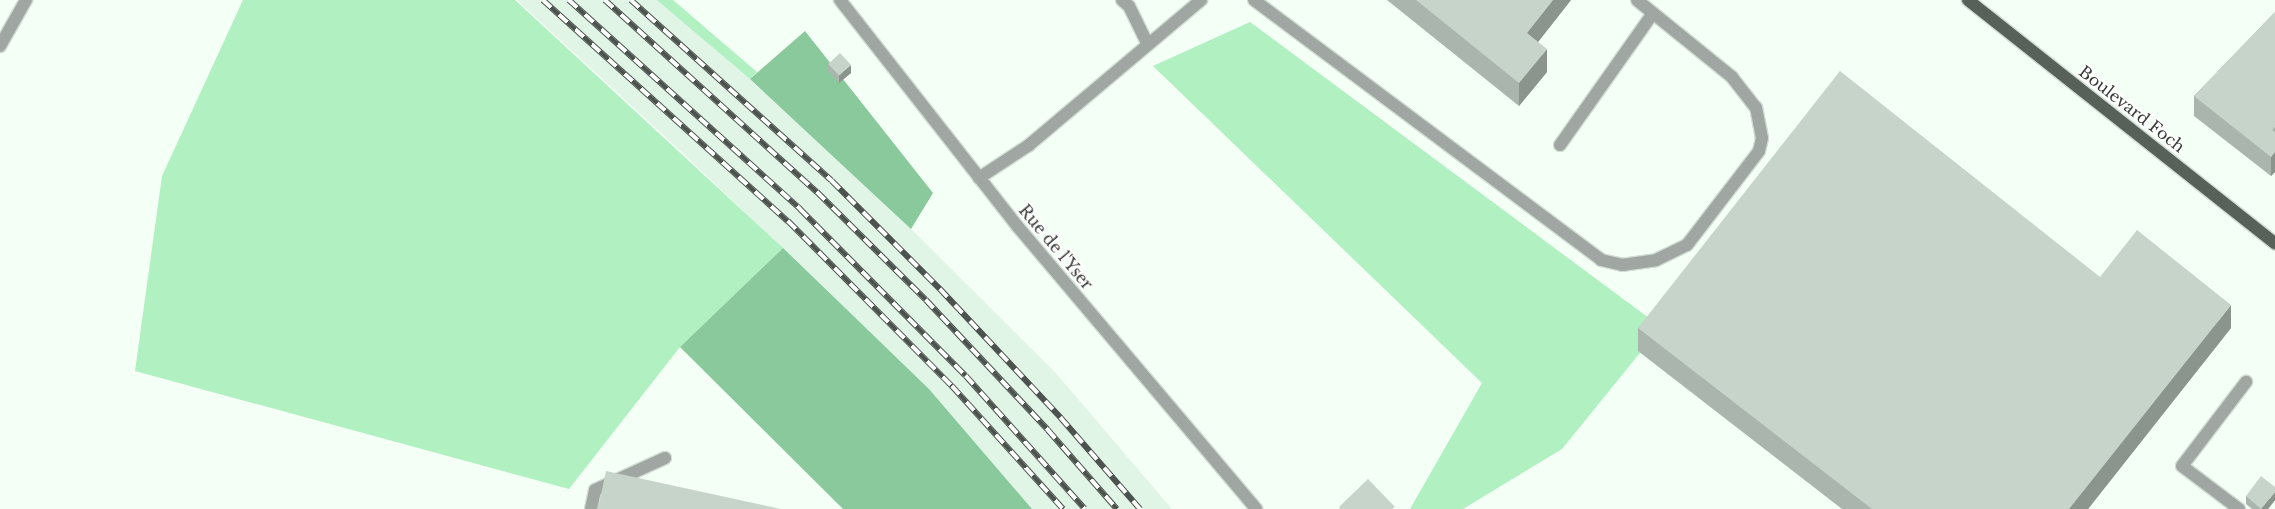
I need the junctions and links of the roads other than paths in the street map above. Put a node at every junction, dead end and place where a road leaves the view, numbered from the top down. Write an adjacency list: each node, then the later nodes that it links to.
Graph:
1 (26, 0): 10 (street)
2 (840, 0): 12 (street, Rue de l'Yser)
3 (1122, 0): 9 (street)
4 (1201, 0): 9 (street)
5 (1254, 0): 8 (street)
6 (1637, 0): 8 (street)
7 (1968, 0): 13 (main road, Boulevard Foch)
8 (1653, 13): 11 (street)
9 (1148, 45): 12 (street)
10 (0, 46)
11 (1560, 145)
12 (979, 178): 17 (street, Rue de l'Yser)
13 (2275, 243)
14 (2246, 382): 18 (street)
15 (665, 458): 16 (street)
16 (590, 509)
17 (1256, 509)
18 (2239, 509)

